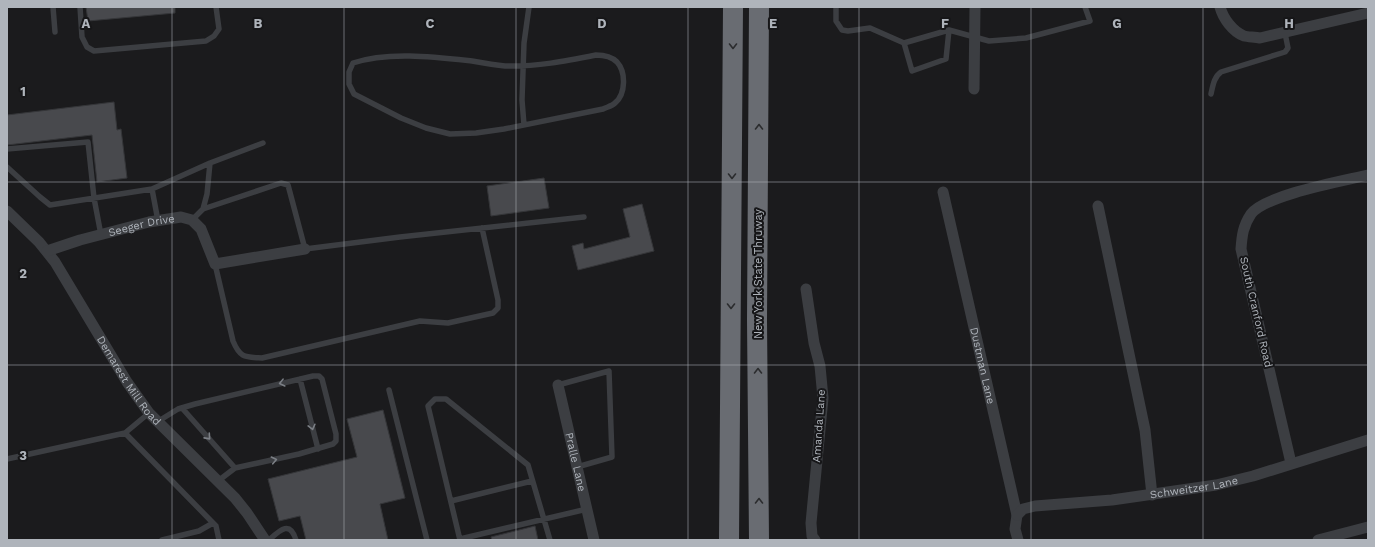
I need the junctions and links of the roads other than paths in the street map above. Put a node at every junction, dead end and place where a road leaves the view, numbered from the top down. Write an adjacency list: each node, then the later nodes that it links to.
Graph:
1 (53, 7): 13 (lane)
2 (80, 7): 3 (lane)
3 (216, 7)
4 (529, 7): 17 (lane)
5 (733, 7): 72 (highway, one-way to 72)
6 (759, 7): 73 (highway, New York State Thruway, one-way to 6)
7 (836, 7): 16 (lane)
8 (975, 7): 15 (street)
9 (1086, 7): 15 (lane)
10 (1220, 7): 14 (street)
11 (1368, 13): 14 (street)
12 (949, 30): 15 (lane); 16 (lane); 16 (lane)
13 (55, 32)
14 (1285, 33): 19 (lane)
15 (974, 37): 18 (street)
16 (904, 43)
17 (524, 65): 20 (lane); 20 (lane); 20 (lane)
18 (974, 89)
19 (1211, 94)
20 (524, 125)
21 (263, 143): 23 (lane)
22 (7, 149): 28 (lane)
23 (210, 163): 26 (lane); 30 (lane)
24 (7, 168): 28 (lane)
25 (1368, 175): 51 (street, South Cranford Road)
26 (152, 189): 28 (lane); 34 (lane)
27 (943, 192): 59 (street, Dustman Lane)
28 (94, 198): 36 (lane)
29 (1098, 206): 56 (street)
30 (203, 209): 33 (lane); 37 (lane)
31 (7, 211): 38 (street, Demarest Mill Road)
32 (584, 217): 35 (lane)
33 (192, 220): 34 (street, Seeger Drive); 39 (street)
34 (158, 221): 36 (street, Seeger Drive)
35 (482, 228): 37 (lane); 39 (lane)
36 (101, 235): 38 (street, Seeger Drive)
37 (305, 249): 39 (street)
38 (47, 251): 45 (street, Demarest Mill Road)
39 (215, 264)
40 (806, 289): 74 (street, Amanda Lane)
41 (300, 379): 44 (lane, one-way to 44); 49 (lane, one-way to 49); 49 (lane)
42 (558, 385): 52 (street, Pralle Lane); 52 (lane)
43 (389, 390): 69 (lane)
44 (182, 408): 46 (lane); 53 (lane, one-way to 53)
45 (149, 413): 46 (street, Demarest Mill Road); 47 (lane)
46 (157, 422): 54 (street, Demarest Mill Road)
47 (125, 433): 50 (lane); 61 (lane)
48 (1368, 440): 51 (street, Schweitzer Lane)
49 (318, 448): 53 (lane, one-way to 49)
50 (7, 459)
51 (1291, 463): 56 (street, Schweitzer Lane)
52 (577, 467): 58 (street, Pralle Lane)
53 (236, 468): 54 (lane)
54 (218, 481): 66 (street, Demarest Mill Road)
55 (532, 481): 57 (lane); 57 (lane); 60 (lane)
56 (1152, 495): 59 (street, Schweitzer Lane)
57 (450, 500): 63 (lane)
58 (587, 509): 60 (lane); 71 (street, Pralle Lane)
59 (1017, 515): 75 (street, Dustman Lane)
60 (543, 518): 63 (lane); 70 (lane)
61 (213, 523): 64 (lane); 65 (lane)
62 (1368, 526): 76 (street)
63 (460, 539)
64 (162, 540)
65 (219, 540)
66 (265, 540)
67 (269, 540): 68 (lane)
68 (296, 540)
69 (427, 540)
70 (550, 540)
71 (594, 540)
72 (729, 540)
73 (759, 540)
74 (815, 540)
75 (1018, 540)
76 (1318, 540)

